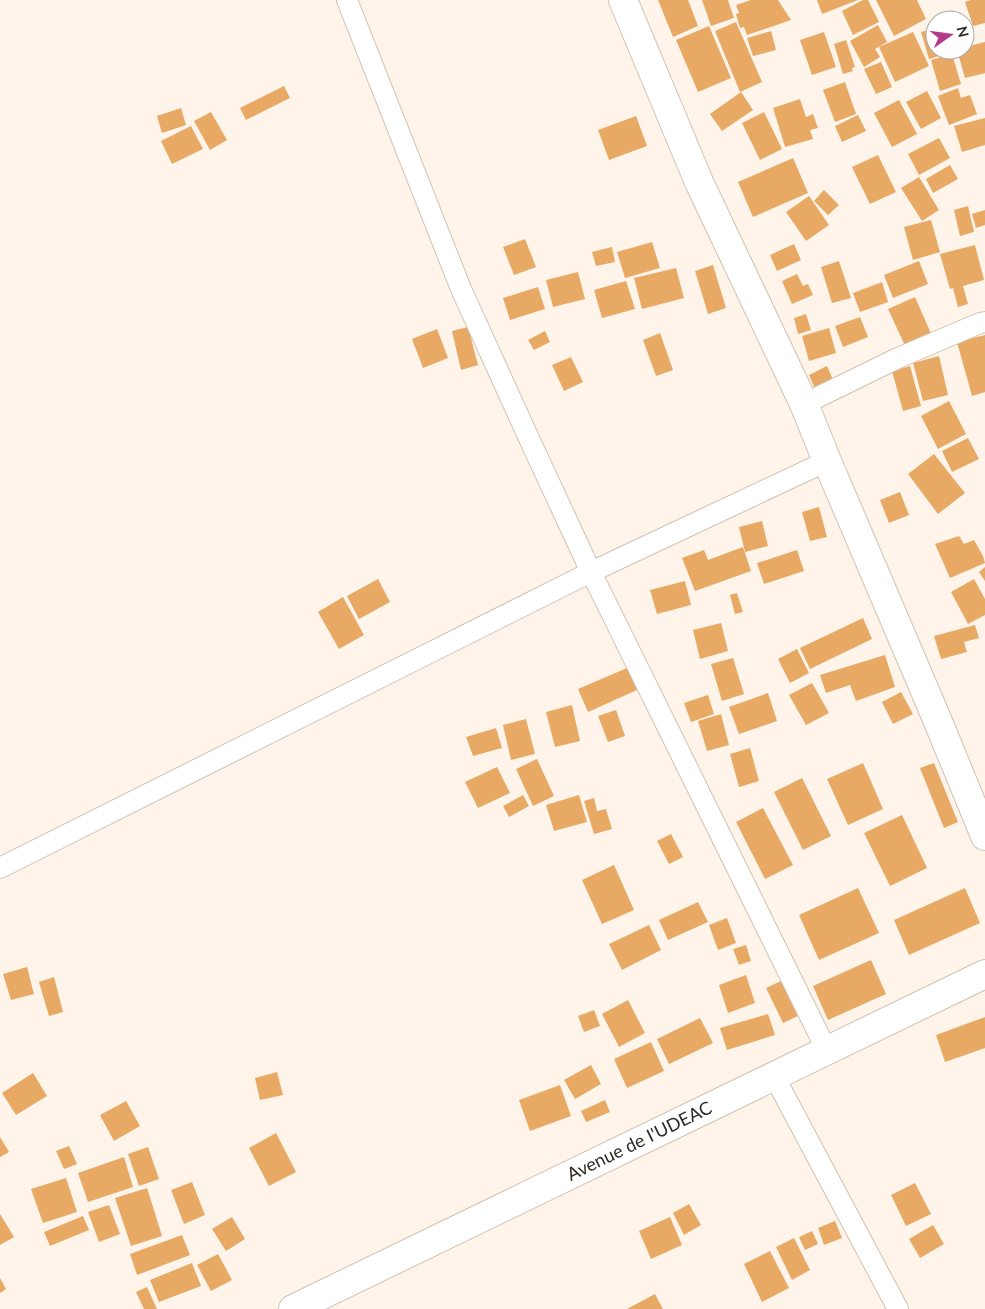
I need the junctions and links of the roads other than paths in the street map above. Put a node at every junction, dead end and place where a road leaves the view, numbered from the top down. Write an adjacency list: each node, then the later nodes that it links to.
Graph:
1 (346, 0): 6 (street)
2 (623, 0): 4 (main road)
3 (985, 322): 4 (street)
4 (804, 404): 5 (main road)
5 (827, 461): 6 (street); 7 (main road)
6 (591, 572): 8 (street); 10 (street)
7 (985, 836)
8 (0, 868)
9 (985, 974): 10 (main road, Avenue de I'UDEAC)
10 (827, 1051): 11 (main road, Avenue de I'UDEAC)
11 (774, 1076): 12 (main road, Avenue de I'UDEAC); 13 (street)
12 (293, 1309)
13 (898, 1309)

